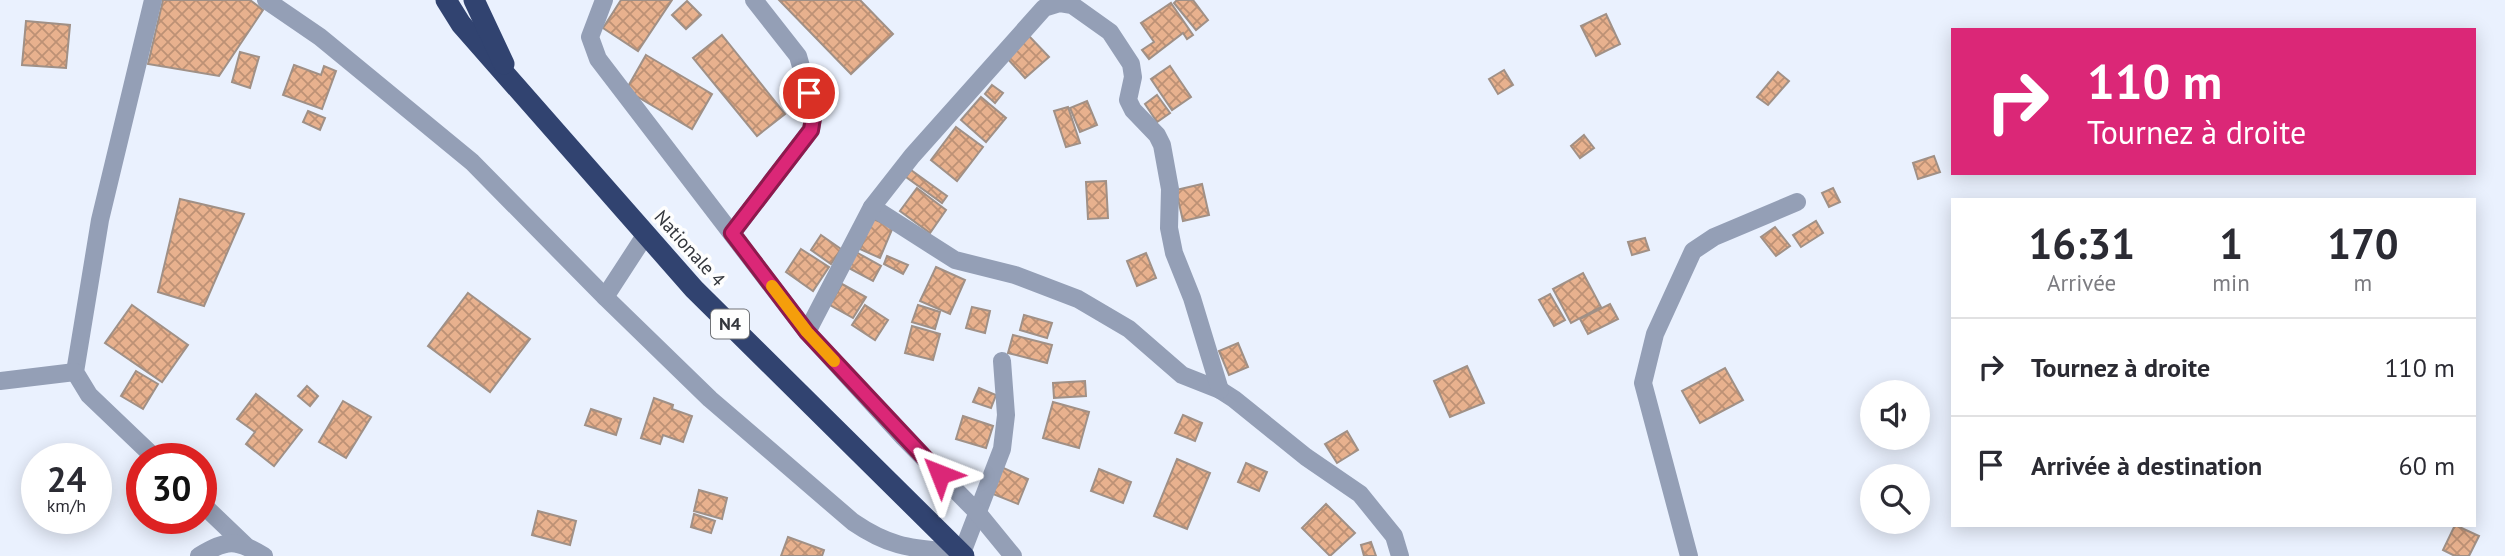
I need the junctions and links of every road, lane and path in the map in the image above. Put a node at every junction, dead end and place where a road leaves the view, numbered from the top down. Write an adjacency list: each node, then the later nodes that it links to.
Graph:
1 (153, 0): 15 (street)
2 (267, 0): 12 (street)
3 (446, 0): 7 (highway, Nationale 4 / N4)
4 (474, 0): 7 (highway, Nationale 4 / N4)
5 (604, 0): 10 (street)
6 (754, 0): 10 (street)
7 (510, 78): 11 (highway, Nationale 4 / N4)
8 (1797, 202): 27 (street)
9 (872, 207): 13 (street); 17 (street); 17 (street)
10 (732, 233): 13 (street)
11 (646, 234): 12 (street); 22 (highway, Nationale 4 / N4)
12 (605, 297): 22 (street)
13 (807, 332): 19 (street)
14 (1002, 361): 19 (street)
15 (75, 372): 16 (street); 18 (street)
16 (0, 382)
17 (1220, 390): 26 (street)
18 (139, 443)
19 (977, 512): 22 (street); 25 (street)
20 (217, 518): 21 (street)
21 (245, 545): 23 (street); 24 (street)
22 (963, 554)
23 (199, 556)
24 (264, 556)
25 (1013, 556)
26 (1400, 556)
27 (1689, 556)

